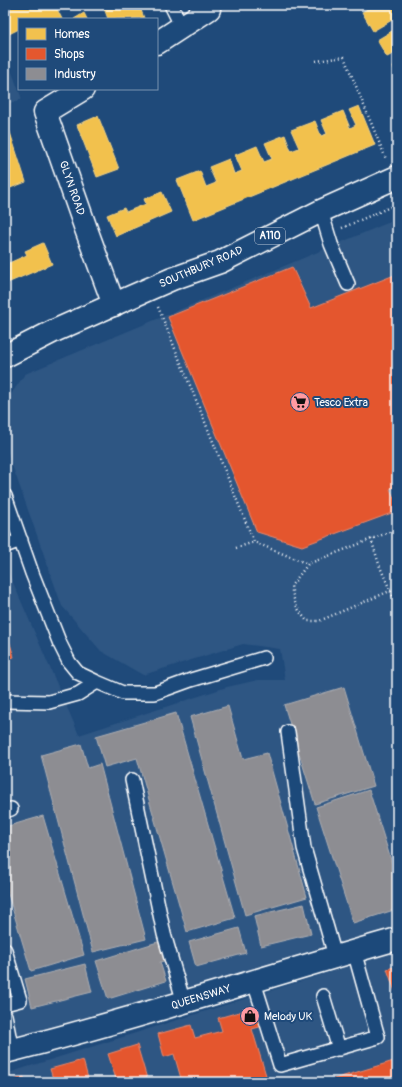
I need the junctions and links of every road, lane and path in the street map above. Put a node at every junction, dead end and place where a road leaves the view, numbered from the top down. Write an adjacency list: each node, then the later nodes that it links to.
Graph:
1 (171, 5): 3 (lane)
2 (209, 9): 3 (street)
3 (182, 27): 4 (street)
4 (158, 42)
5 (316, 61): 7 (path)
6 (81, 90): 12 (street, GLYN ROAD)
7 (392, 169): 9 (street, SOUTHBURY ROAD / A110)
8 (397, 204): 10 (path)
9 (321, 211): 11 (lane); 12 (street, SOUTHBURY ROAD / A110)
10 (338, 230)
11 (348, 284)
12 (114, 305): 14 (street, SOUTHBURY ROAD / A110)
13 (160, 312): 19 (path)
14 (5, 356)
15 (5, 496): 18 (lane)
16 (397, 529): 17 (path)
17 (371, 539): 22 (path); 24 (path)
18 (21, 540): 20 (lane); 27 (lane)
19 (254, 542): 21 (path); 22 (path)
20 (5, 546)
21 (236, 548)
22 (308, 564): 24 (path)
23 (397, 588): 24 (path)
24 (391, 590): 25 (path)
25 (397, 606)
26 (264, 658): 27 (lane)
27 (96, 682): 28 (lane)
28 (5, 701)
29 (288, 732): 33 (lane)
30 (132, 780): 36 (lane)
31 (397, 939): 33 (street, QUEENSWAY)
32 (5, 950): 37 (lane)
33 (344, 954): 34 (street, QUEENSWAY); 39 (lane)
34 (254, 982): 36 (street, QUEENSWAY); 39 (lane)
35 (323, 996): 39 (lane)
36 (184, 1003): 40 (street, QUEENSWAY)
37 (5, 1004)
38 (5, 1015): 40 (lane)
39 (339, 1049)
40 (9, 1051)

